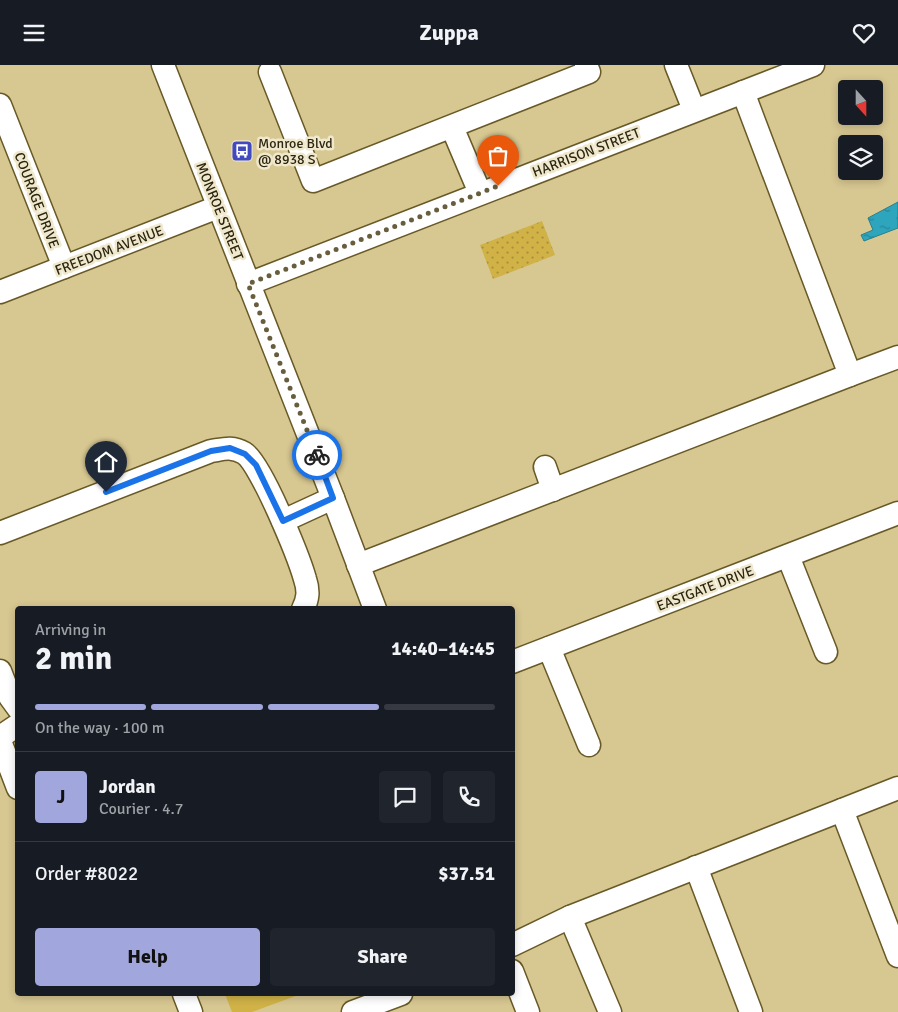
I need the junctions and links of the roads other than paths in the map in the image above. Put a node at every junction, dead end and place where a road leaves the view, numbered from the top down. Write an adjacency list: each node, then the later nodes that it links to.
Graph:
1 (162, 65): 11 (street, MONROE STREET)
2 (586, 65): 9 (street)
3 (676, 65): 8 (street)
4 (813, 65): 6 (street, HARRISON STREET)
5 (276, 67): 9 (street)
6 (742, 92): 8 (street, HARRISON STREET); 16 (street)
7 (0, 105): 12 (street, COURAGE DRIVE)
8 (694, 111): 10 (street, HARRISON STREET)
9 (452, 127): 10 (street)
10 (480, 193): 13 (street, HARRISON STREET)
11 (218, 207): 12 (street, FREEDOM AVENUE); 13 (street, MONROE STREET)
12 (64, 267): 14 (street, FREEDOM AVENUE)
13 (248, 284): 19 (street, MONROE STREET)
14 (0, 292)
15 (898, 357): 16 (street)
16 (850, 375): 18 (street)
17 (544, 467): 18 (street)
18 (554, 489): 24 (street)
19 (333, 498): 21 (street); 24 (street, MONROE STREET)
20 (898, 513): 23 (street, EASTGATE DRIVE)
21 (283, 521): 22 (street); 25 (street)
22 (0, 533)
23 (788, 556): 27 (street, EASTGATE DRIVE); 28 (street)
24 (358, 565): 26 (street, MONROE STREET)
25 (304, 606)
26 (374, 606)
27 (549, 648): 29 (street, EASTGATE DRIVE); 35 (street)
28 (826, 652)
29 (515, 661)
30 (0, 671): 31 (street)
31 (15, 703)
32 (15, 727): 33 (street)
33 (0, 737)
34 (0, 741): 36 (street)
35 (589, 745)
36 (15, 780)
37 (898, 787): 38 (street)
38 (842, 810): 39 (street); 42 (street)
39 (696, 867): 40 (street); 50 (street)
40 (570, 917): 41 (street); 49 (street)
41 (515, 944)
42 (898, 957)
43 (515, 979): 48 (street)
44 (185, 996): 46 (street)
45 (396, 996): 47 (street)
46 (191, 1012)
47 (353, 1012)
48 (528, 1012)
49 (610, 1012)
50 (751, 1012)

